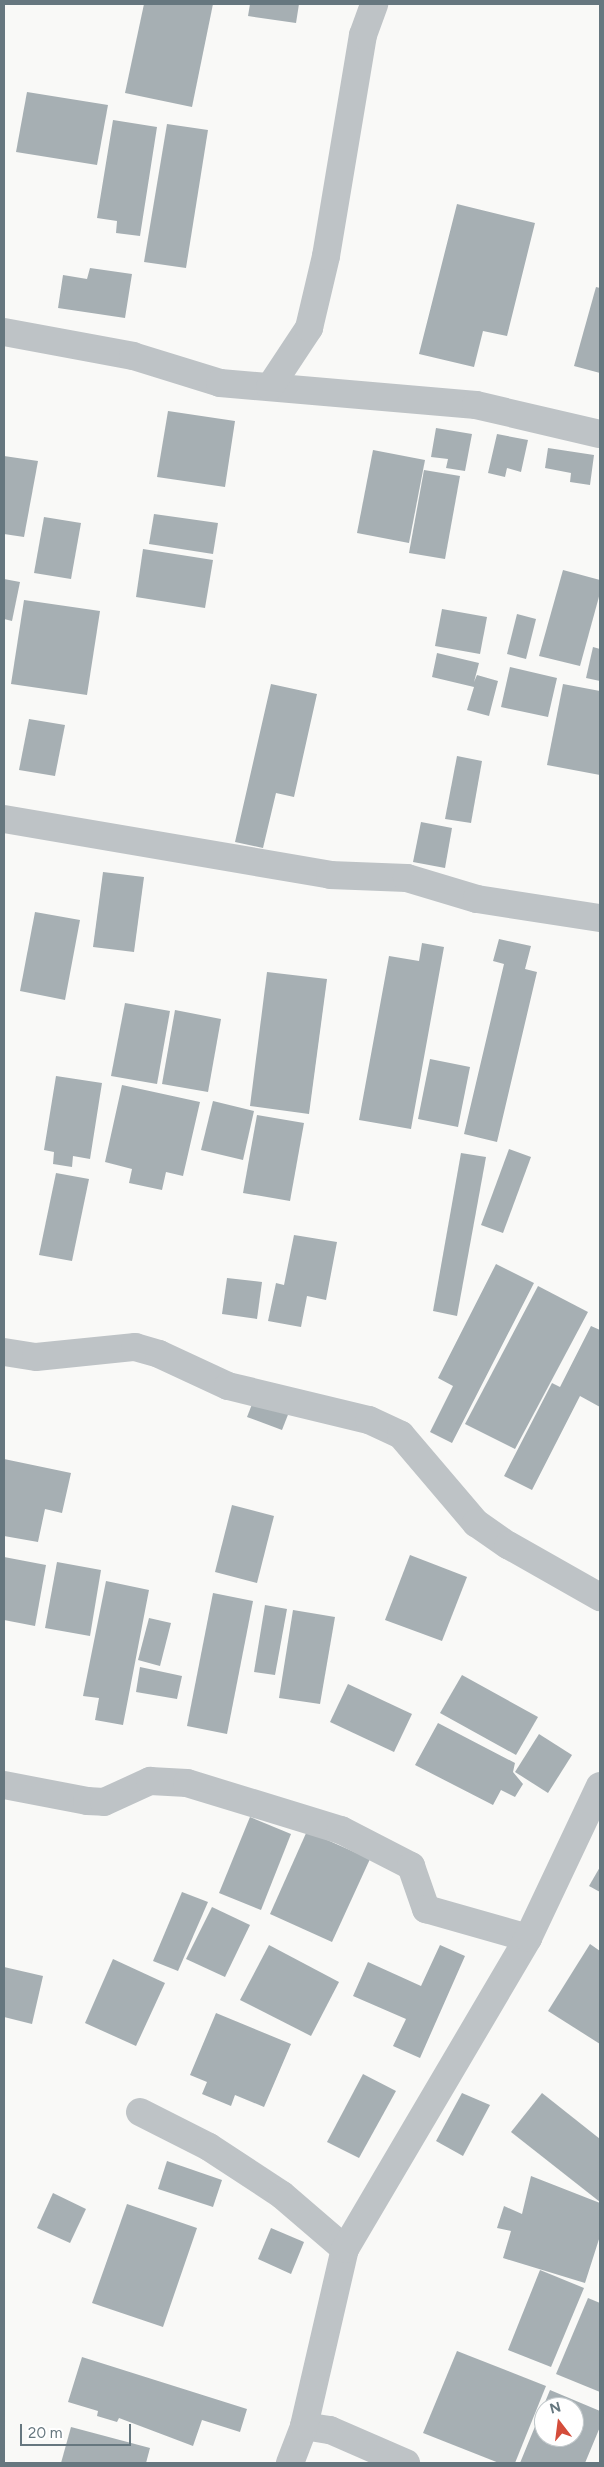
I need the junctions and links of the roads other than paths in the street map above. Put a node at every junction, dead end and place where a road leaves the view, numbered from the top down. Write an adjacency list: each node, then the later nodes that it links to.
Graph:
1 (374, 4): 3 (street)
2 (4, 332): 3 (street)
3 (270, 387): 4 (street)
4 (600, 434)
5 (4, 818): 6 (street)
6 (600, 918)
7 (4, 1352): 8 (street)
8 (600, 1597)
9 (4, 1785): 11 (street)
10 (600, 1786): 11 (street)
11 (528, 1938): 13 (street)
12 (140, 2112): 13 (street)
13 (345, 2249): 14 (street)
14 (304, 2426): 15 (street); 16 (street)
15 (290, 2463)
16 (406, 2463)

